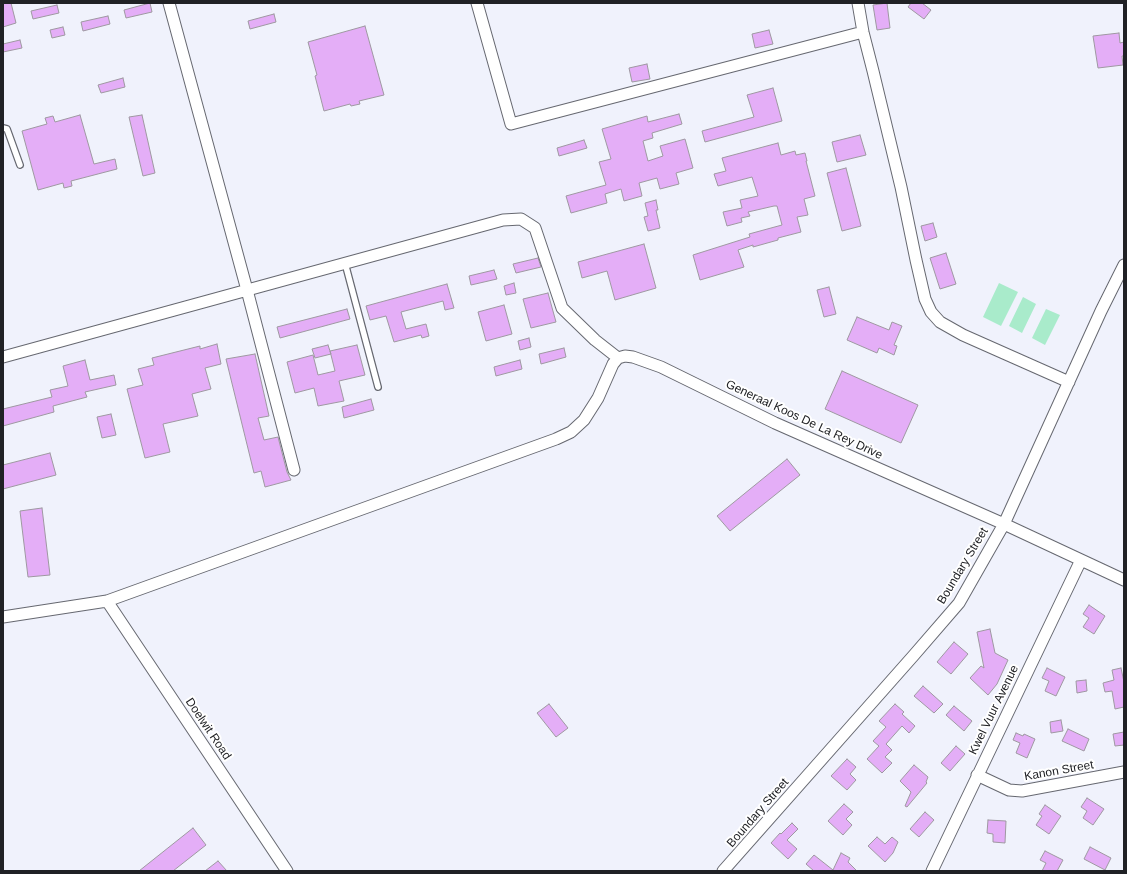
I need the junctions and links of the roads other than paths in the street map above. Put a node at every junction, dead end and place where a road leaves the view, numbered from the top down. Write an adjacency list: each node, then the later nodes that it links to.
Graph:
1 (169, 3): 9 (street)
2 (477, 3): 4 (street)
3 (858, 3): 4 (street)
4 (863, 32): 12 (street)
5 (3, 128): 6 (lane)
6 (20, 165)
7 (345, 263): 9 (street); 11 (street); 13 (lane)
8 (1124, 265): 12 (street, Boundary Street)
9 (247, 290): 10 (street); 14 (street)
10 (3, 357)
11 (618, 358): 15 (street, Generaal Koos De La Rey Drive); 18 (street)
12 (1069, 382): 15 (street, Boundary Street)
13 (378, 387)
14 (294, 470)
15 (1004, 524): 16 (street, Generaal Koos De La Rey Drive); 22 (street, Boundary Street)
16 (1081, 560): 17 (street, Generaal Koos De La Rey Drive); 21 (street, Kwel Vuur Avenue)
17 (1124, 580)
18 (107, 601): 19 (street); 23 (street, Doelwit Road)
19 (3, 617)
20 (1124, 772): 21 (street, Kanon Street)
21 (977, 775): 24 (street, Kwel Vuur Avenue)
22 (727, 870)
23 (287, 871)
24 (932, 871)

